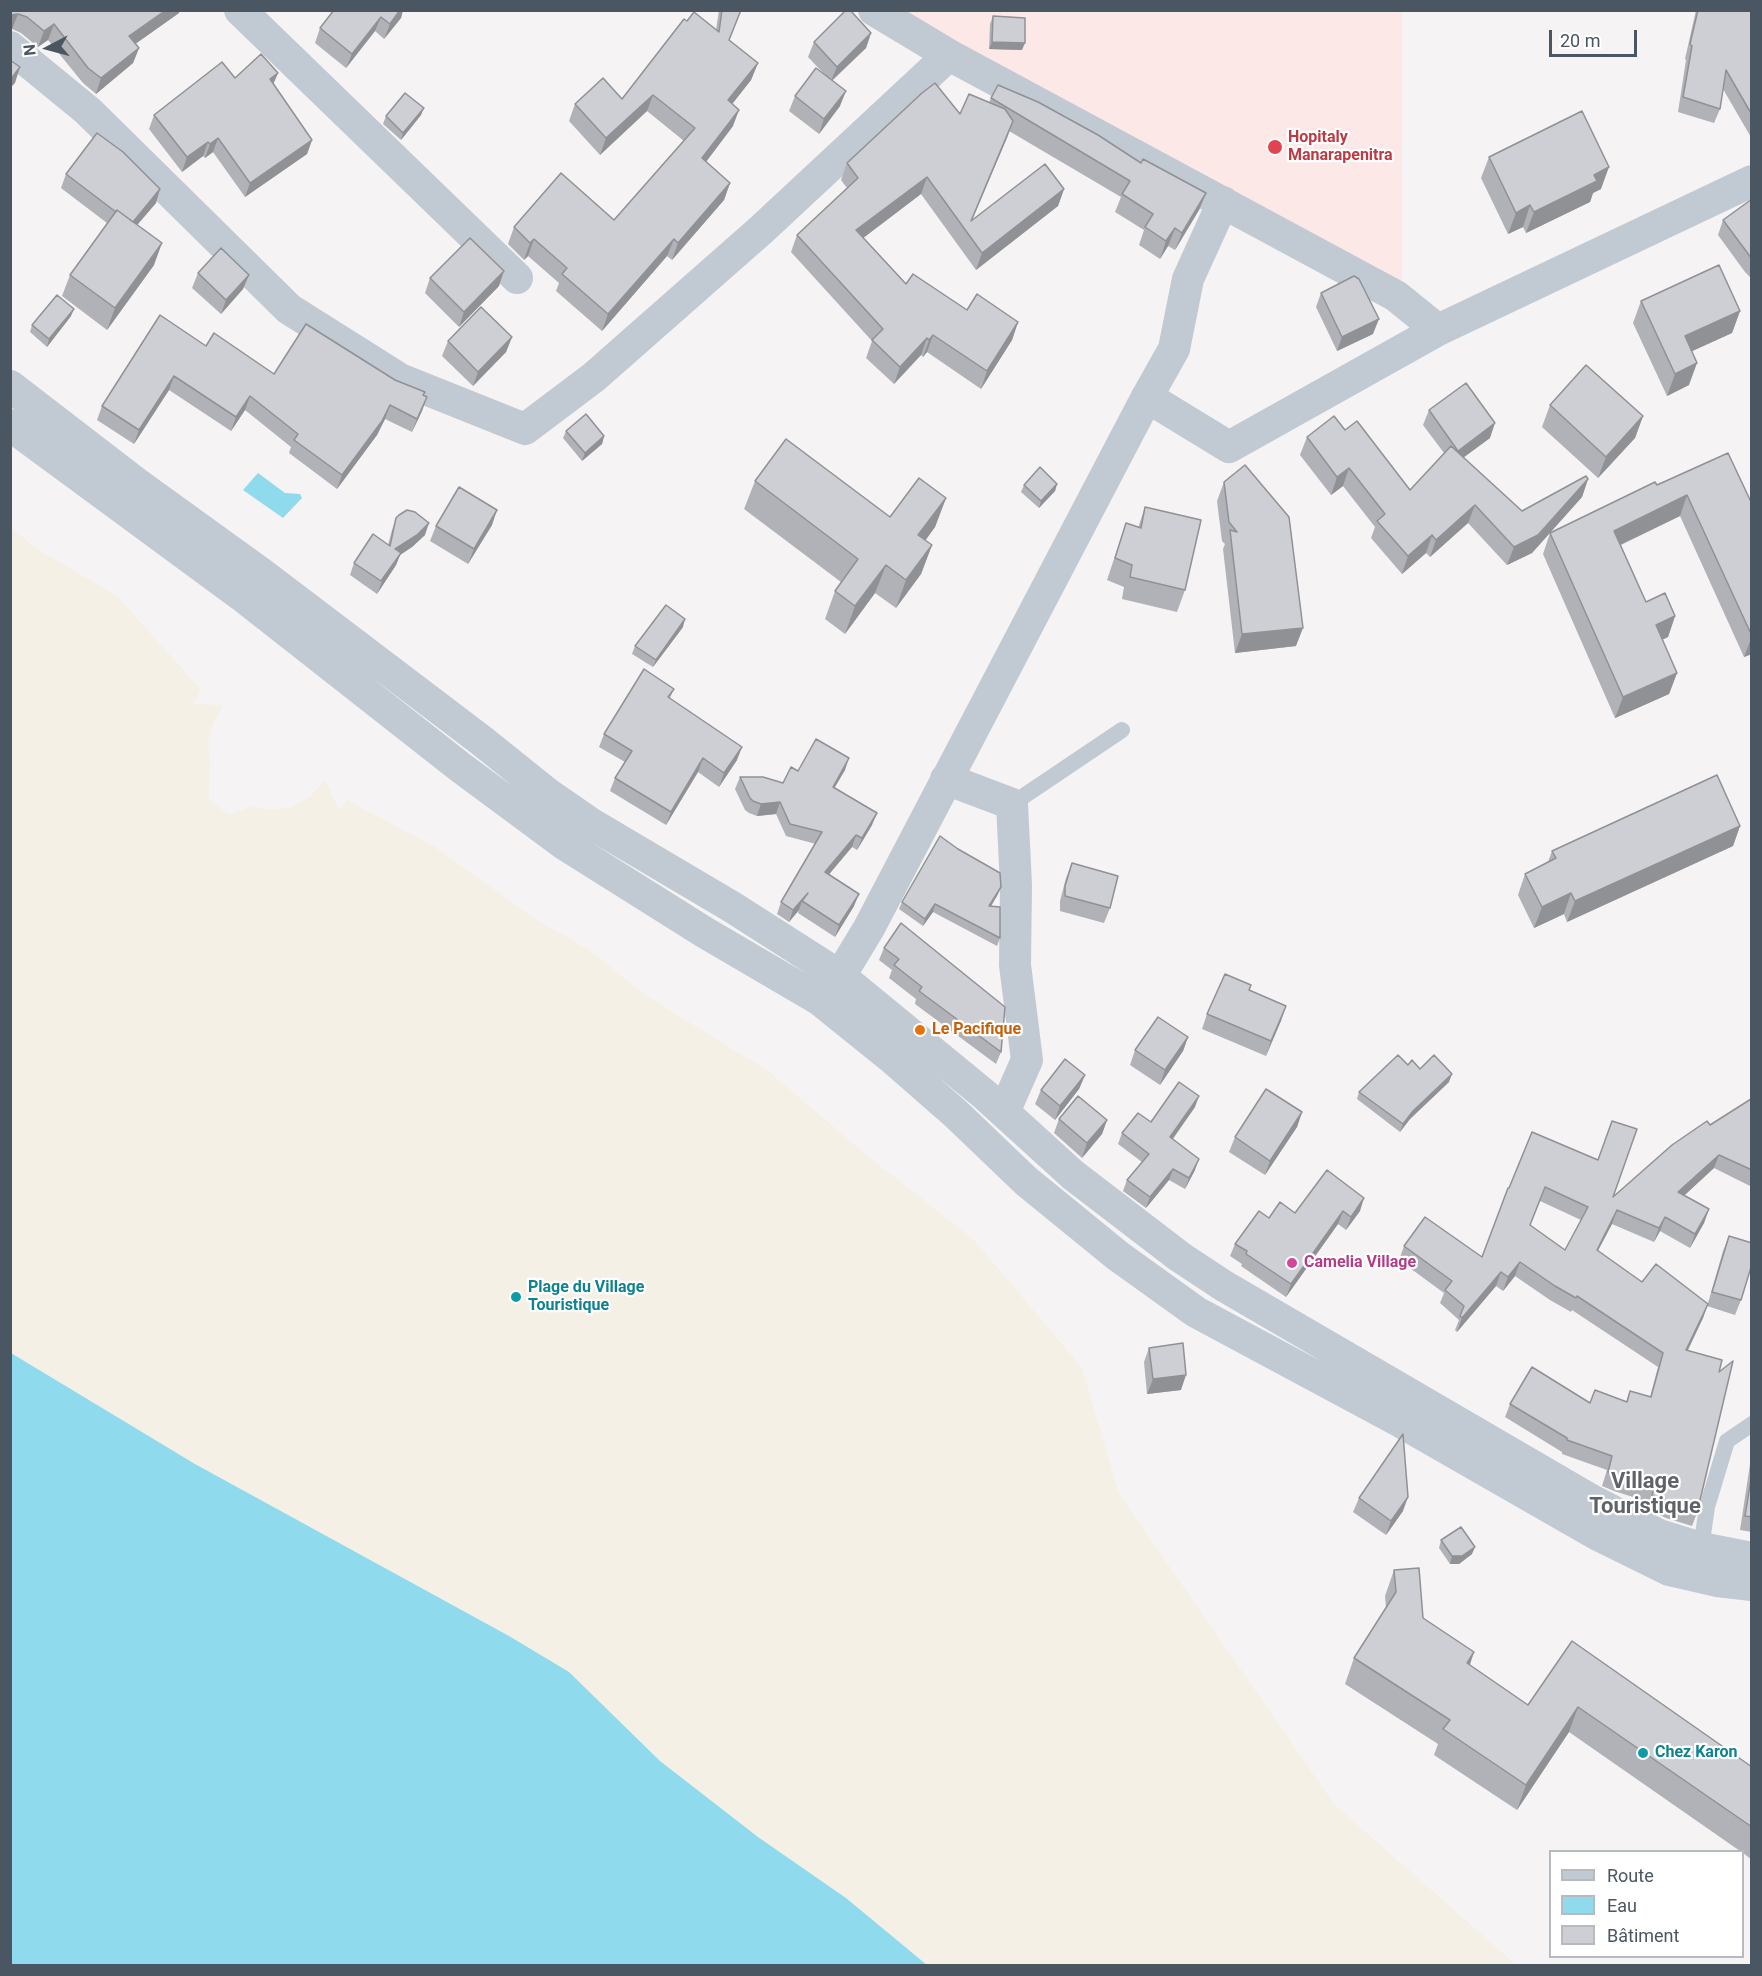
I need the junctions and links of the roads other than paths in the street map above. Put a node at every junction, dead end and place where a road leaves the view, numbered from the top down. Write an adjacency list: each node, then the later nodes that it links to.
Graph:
1 (240, 10): 7 (street)
2 (874, 10): 4 (street)
3 (10, 47): 4 (street)
4 (949, 55): 6 (street)
5 (1752, 181): 8 (street)
6 (1223, 202): 8 (street); 10 (street)
7 (517, 278)
8 (1438, 330): 10 (street)
9 (10, 386): 11 (street)
10 (1148, 397): 14 (street)
11 (56, 421): 12 (lane); 16 (street)
12 (22, 434): 17 (street)
13 (1122, 730): 15 (lane)
14 (946, 779): 15 (street); 16 (street)
15 (1012, 804): 18 (street)
16 (840, 976): 17 (street); 18 (street)
17 (820, 1000): 22 (street)
18 (1004, 1112): 20 (street)
19 (1752, 1425): 20 (lane)
20 (1701, 1548): 21 (street)
21 (1752, 1558)
22 (1752, 1585)

